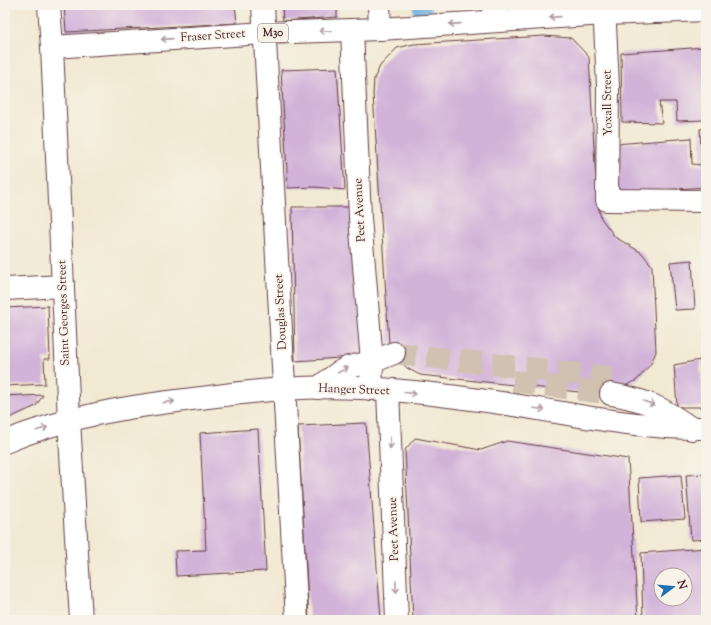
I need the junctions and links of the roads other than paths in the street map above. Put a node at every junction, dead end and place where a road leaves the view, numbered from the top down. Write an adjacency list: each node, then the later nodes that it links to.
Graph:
1 (50, 5): 10 (street, Saint Georges Street)
2 (263, 5): 9 (street, Douglas Street)
3 (379, 5): 7 (street)
4 (604, 10): 5 (street, M30); 6 (street, M30, one-way to 6); 11 (street, Yoxall Street)
5 (706, 10)
6 (493, 13): 7 (street, Fraser Street / M30, one-way to 7)
7 (380, 29): 8 (street, Fraser Street / M30)
8 (352, 30): 9 (street, Fraser Street / M30, one-way to 9); 15 (street, Peet Avenue)
9 (264, 33): 10 (street, Fraser Street / M30, one-way to 10); 17 (street, Douglas Street)
10 (52, 47): 12 (street, Saint Georges Street)
11 (706, 201)
12 (63, 286): 13 (street); 20 (street, Saint Georges Street)
13 (5, 289)
14 (394, 353): 15 (street)
15 (372, 362): 16 (street, one-way to 15); 18 (street, Peet Avenue)
16 (318, 388): 17 (street, Hanger Street); 18 (street, Hanger Street)
17 (285, 389): 20 (street, Hanger Street, one-way to 17); 24 (street, Douglas Street)
18 (380, 390): 21 (street, Hanger Street, one-way to 21); 25 (street, Peet Avenue, one-way to 25)
19 (611, 394): 21 (street, one-way to 21)
20 (69, 420): 22 (street, Hanger Street, one-way to 20); 23 (street, Saint Georges Street)
21 (699, 429)
22 (5, 442)
23 (81, 620)
24 (297, 620)
25 (397, 620)

